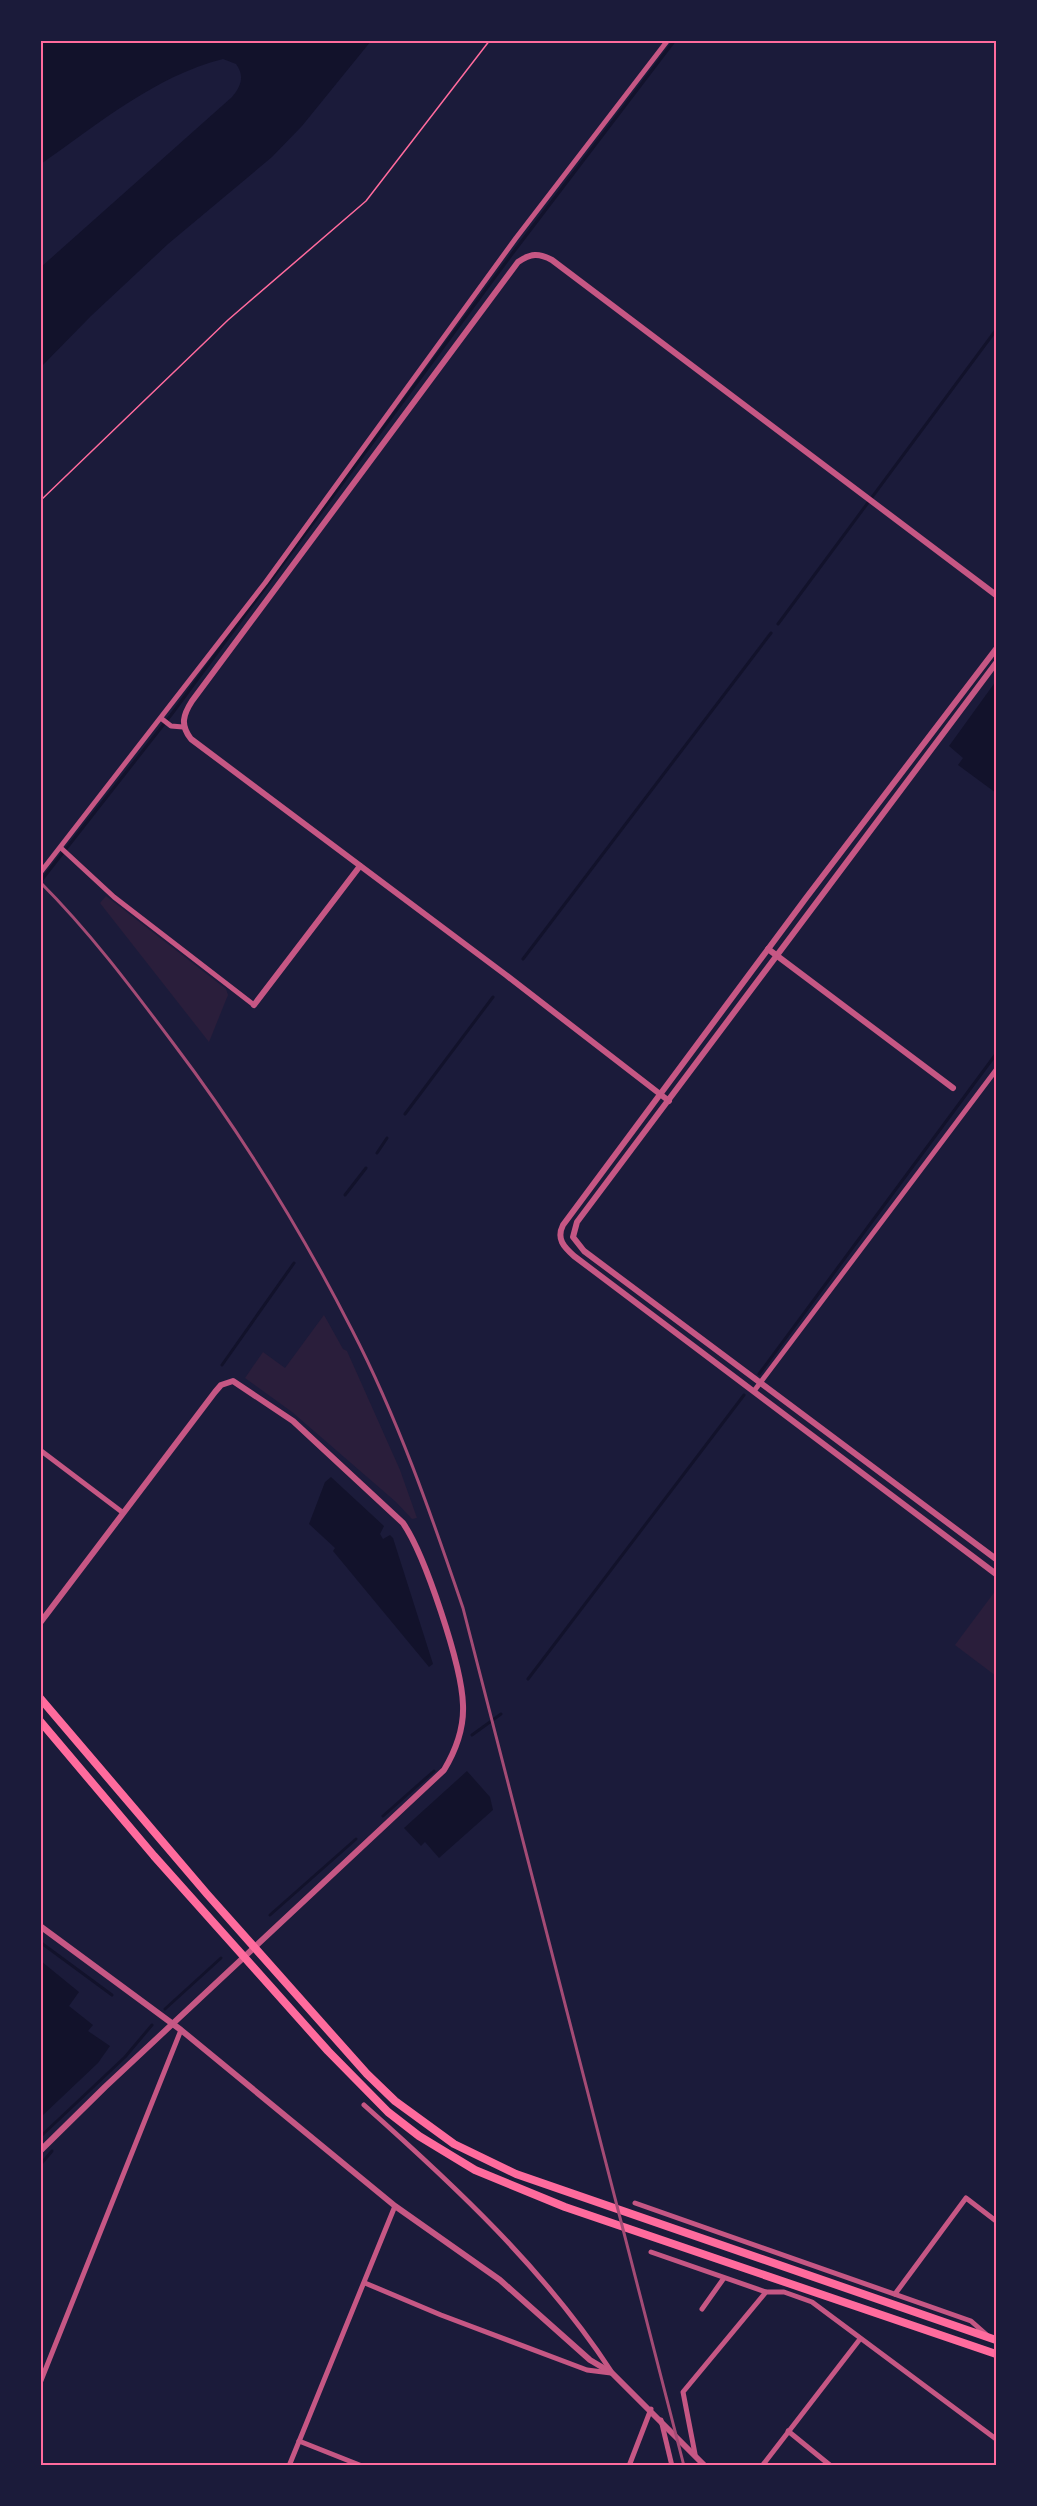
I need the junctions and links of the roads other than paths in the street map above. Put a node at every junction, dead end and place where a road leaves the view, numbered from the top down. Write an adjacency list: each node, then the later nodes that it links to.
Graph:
1 (668, 40): 5 (street)
2 (996, 595): 6 (street)
3 (996, 649): 10 (street)
4 (996, 663): 11 (street)
5 (162, 719): 6 (street); 7 (street)
6 (183, 727): 8 (street)
7 (61, 848): 9 (street); 12 (street)
8 (360, 866): 12 (street); 15 (street)
9 (40, 873)
10 (768, 949): 11 (street); 15 (street)
11 (778, 956): 14 (street); 16 (street)
12 (254, 1005)
13 (996, 1070): 17 (street)
14 (953, 1088)
15 (660, 1094): 16 (street); 18 (street)
16 (669, 1101): 17 (street)
17 (762, 1383): 18 (street); 21 (street)
18 (754, 1391): 22 (street)
19 (40, 1450): 20 (street)
20 (122, 1512): 23 (street); 27 (street)
21 (996, 1560)
22 (996, 1574)
23 (40, 1623)
24 (40, 1698): 27 (main road)
25 (40, 1721): 28 (main road)
26 (40, 1926): 29 (street)
27 (254, 1947): 28 (street); 43 (main road)
28 (244, 1956): 29 (street); 44 (main road)
29 (172, 2024): 30 (street); 32 (street)
30 (181, 2030): 34 (street); 46 (street)
31 (364, 2105): 45 (street)
32 (40, 2151)
33 (635, 2203): 40 (street)
34 (395, 2206): 38 (street); 45 (street)
35 (996, 2221): 40 (street)
36 (651, 2252): 37 (street)
37 (724, 2278): 39 (street); 41 (street)
38 (365, 2283): 45 (street); 51 (street)
39 (766, 2292): 42 (street); 52 (street)
40 (895, 2294): 43 (street)
41 (702, 2309)
42 (860, 2339): 49 (street); 50 (street)
43 (994, 2339)
44 (996, 2354)
45 (612, 2373): 47 (street)
46 (40, 2383)
47 (651, 2409): 48 (street); 55 (street)
48 (660, 2418): 52 (street); 56 (street)
49 (788, 2432): 58 (street); 59 (street)
50 (996, 2439)
51 (299, 2441): 53 (street); 54 (street)
52 (695, 2454): 57 (street)
53 (289, 2466)
54 (362, 2466)
55 (629, 2466)
56 (672, 2466)
57 (705, 2466)
58 (762, 2466)
59 (831, 2466)

